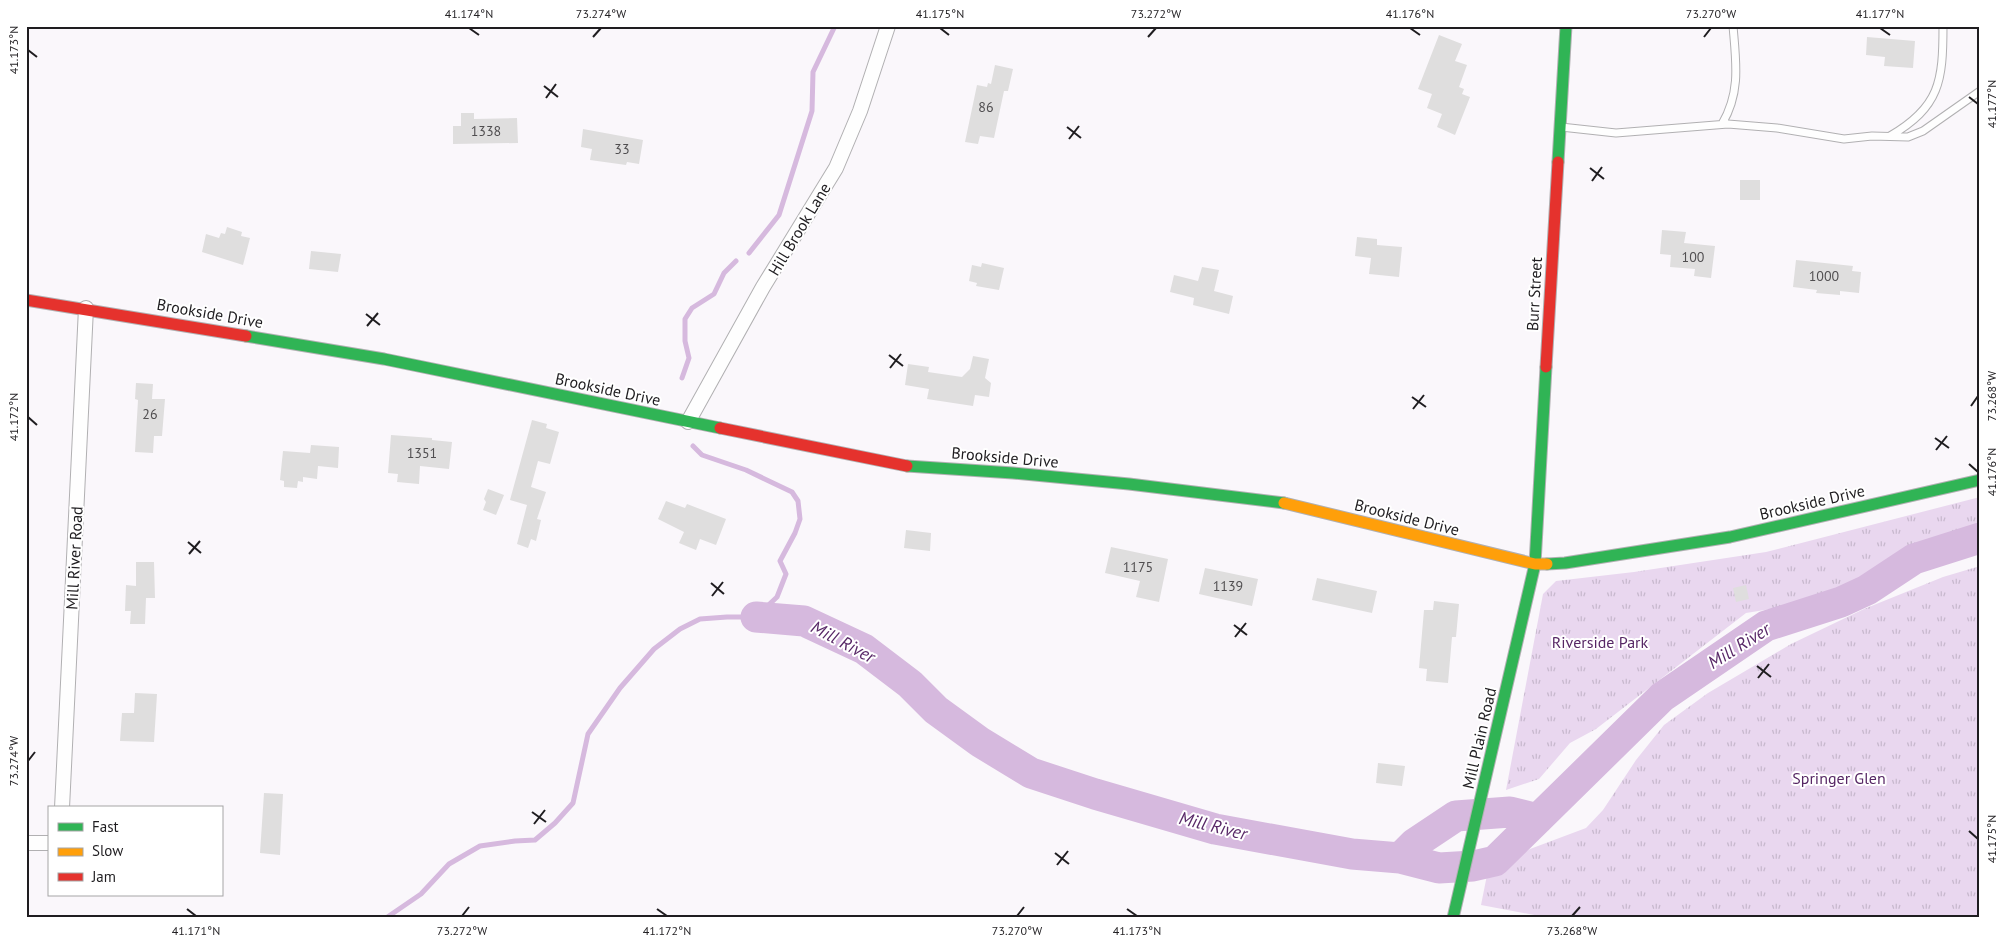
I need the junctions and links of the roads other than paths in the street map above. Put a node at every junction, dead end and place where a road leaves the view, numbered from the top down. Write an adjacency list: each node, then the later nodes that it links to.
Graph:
1 (888, 26): 11 (street, Hill Brook Lane)
2 (1566, 26): 7 (main road, Burr Street)
3 (1733, 26): 6 (lane)
4 (1943, 26): 8 (lane)
5 (1980, 91): 8 (lane)
6 (1722, 124): 7 (lane); 8 (lane)
7 (1560, 126): 13 (main road, Burr Street)
8 (1890, 136)
9 (26, 300): 10 (main road, Brookside Drive)
10 (86, 308): 11 (main road, Brookside Drive); 14 (street, Mill River Road)
11 (688, 422): 13 (main road, Brookside Drive)
12 (1980, 480): 13 (main road, Brookside Drive)
13 (1535, 564): 17 (main road, Mill Plain Road)
14 (62, 806)
15 (26, 842): 16 (street)
16 (48, 844)
17 (1453, 918)

